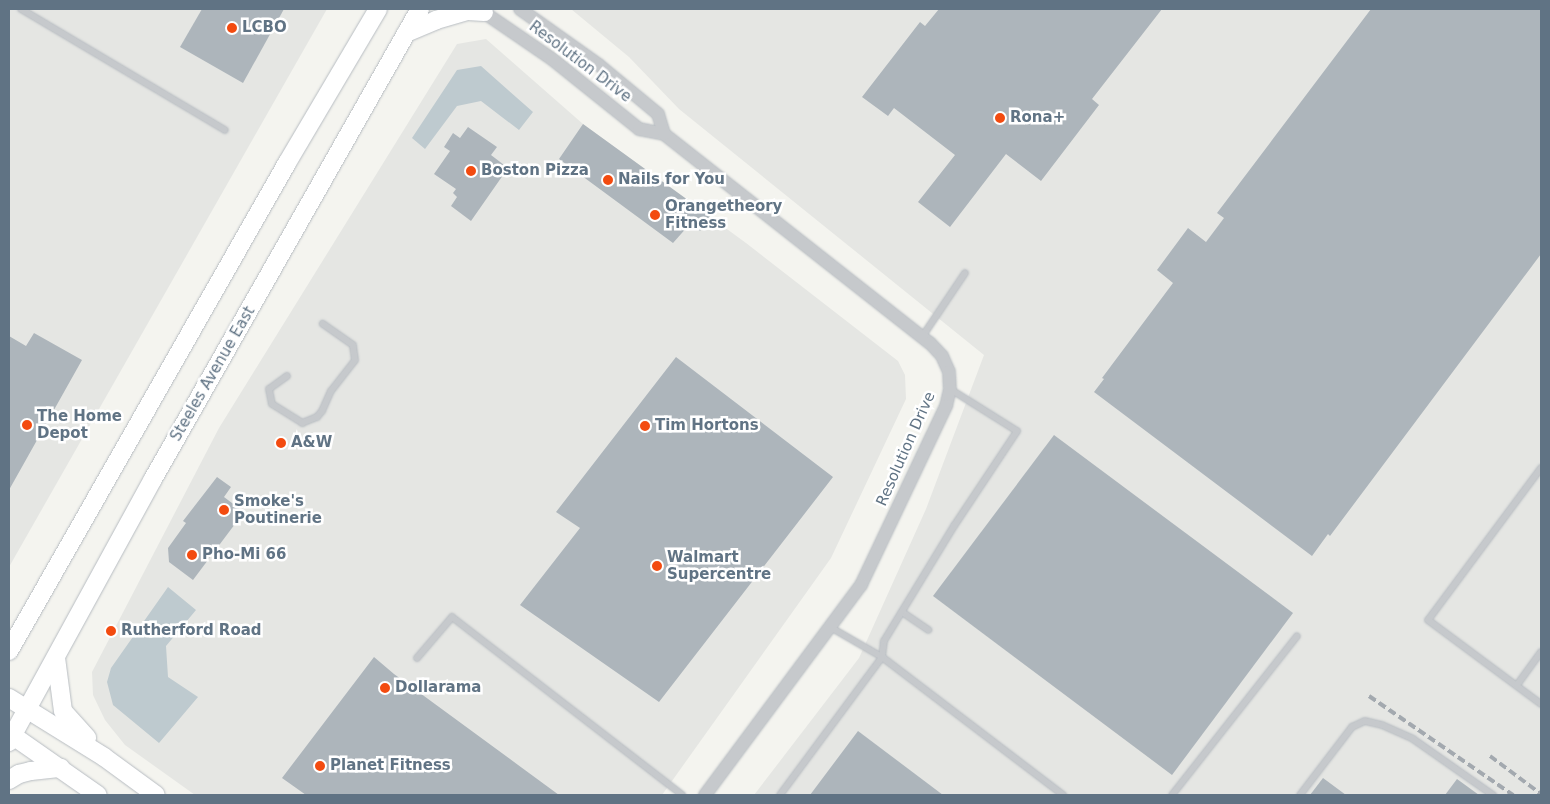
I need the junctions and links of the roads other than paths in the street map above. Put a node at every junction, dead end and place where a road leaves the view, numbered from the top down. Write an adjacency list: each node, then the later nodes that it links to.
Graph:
1 (21, 9): 7 (lane)
2 (420, 9): 6 (main road, Steeles Avenue East)
3 (520, 9): 8 (street, Resolution Drive)
4 (377, 10): 16 (main road)
5 (482, 10): 6 (main road); 8 (street, Resolution Drive)
6 (406, 33): 24 (main road, Steeles Avenue East)
7 (225, 130)
8 (664, 134): 11 (street, Resolution Drive)
9 (965, 273): 11 (lane)
10 (323, 324): 12 (lane)
11 (922, 337): 13 (street, Resolution Drive)
12 (286, 376)
13 (950, 389): 15 (lane); 17 (street, Resolution Drive)
14 (1541, 468): 26 (lane)
15 (902, 612): 19 (lane); 23 (lane)
16 (30, 615): 18 (main road); 21 (main road)
17 (830, 627): 23 (lane); 37 (street, Resolution Drive)
18 (9, 628)
19 (929, 630)
20 (1297, 636): 40 (lane)
21 (9, 651)
22 (1541, 652): 26 (lane)
23 (882, 657): 38 (lane); 39 (lane)
24 (56, 658): 29 (main road, Steeles Avenue East); 31 (main road)
25 (417, 658): 36 (lane)
26 (1517, 685): 28 (lane)
27 (9, 698): 29 (main road)
28 (1541, 704)
29 (27, 709): 30 (main road, Steeles Avenue East); 31 (main road)
30 (10, 737): 32 (main road)
31 (104, 757): 35 (main road)
32 (61, 768): 33 (main road); 34 (main road)
33 (9, 780)
34 (98, 795)
35 (156, 795)
36 (682, 795)
37 (705, 795)
38 (780, 795)
39 (1063, 795)
40 (1172, 795)
41 (1300, 795): 42 (lane)
42 (1493, 795)

